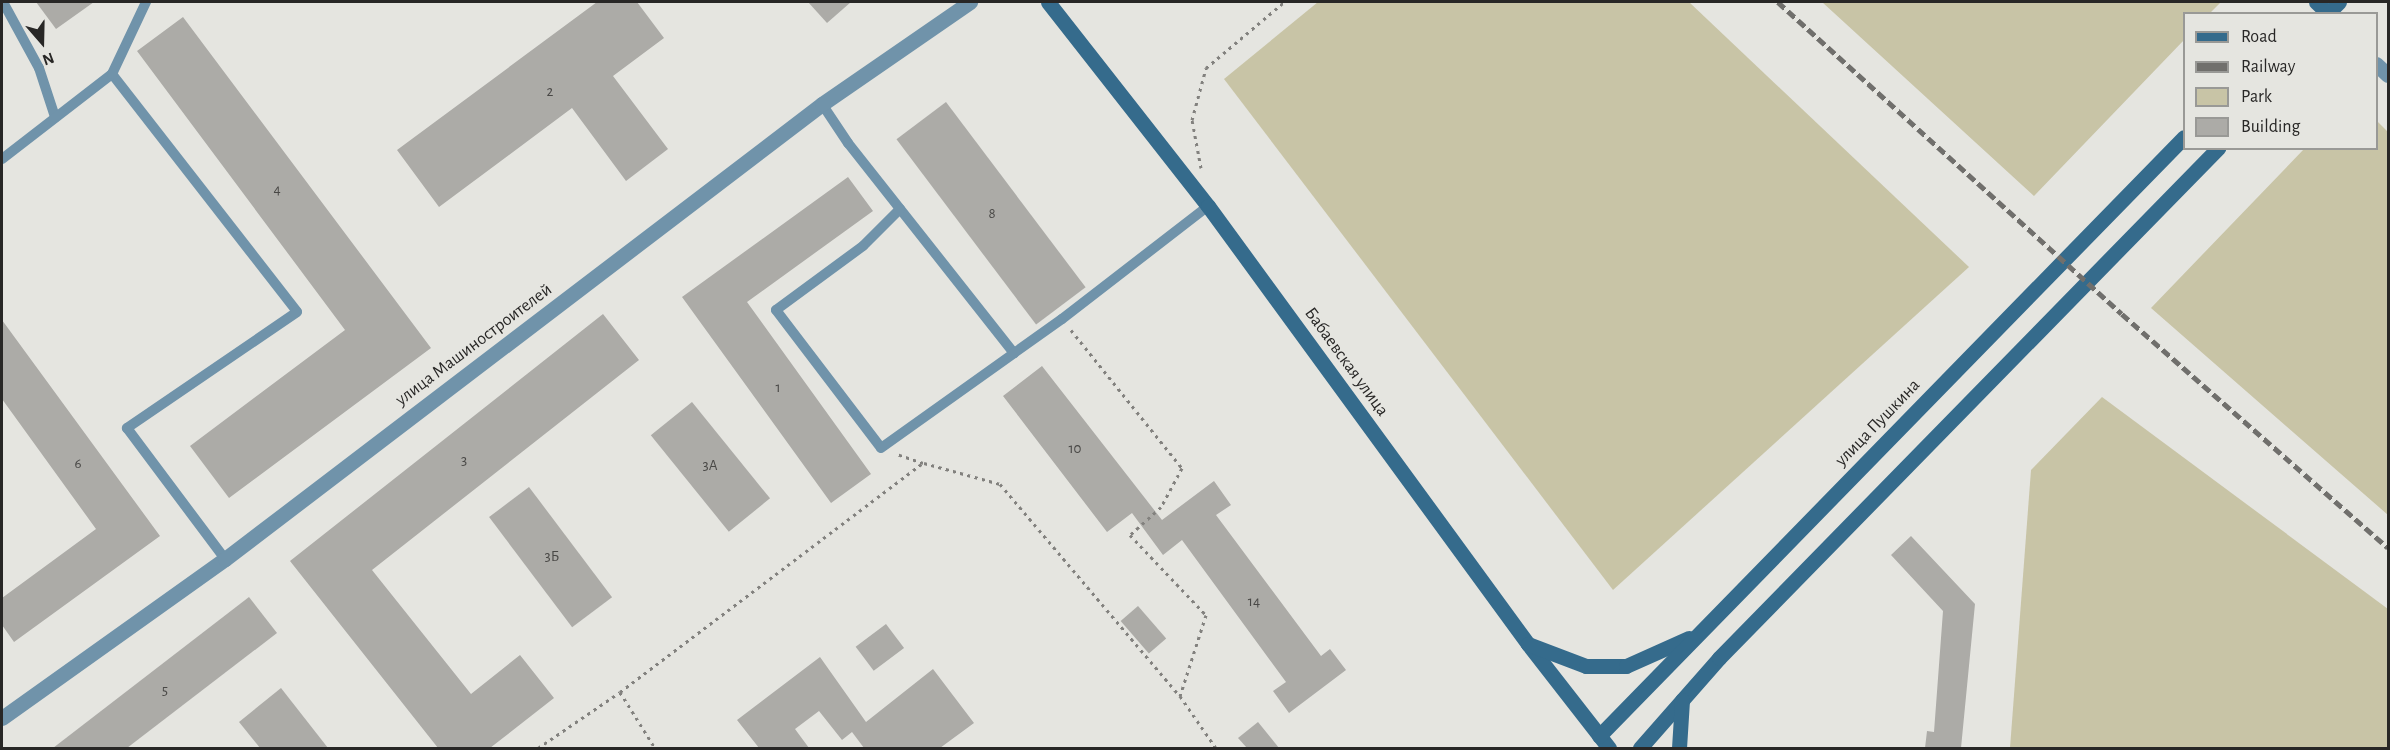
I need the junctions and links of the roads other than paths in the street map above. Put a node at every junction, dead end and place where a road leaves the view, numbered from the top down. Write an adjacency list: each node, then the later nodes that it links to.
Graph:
1 (3, 2): 7 (lane)
2 (146, 2): 5 (lane)
3 (970, 2): 6 (street, улица Машиностроителей)
4 (1048, 2): 11 (main road, Бабаевская улица)
5 (112, 74): 7 (lane); 14 (lane)
6 (822, 104): 12 (lane); 14 (street, улица Машиностроителей)
7 (55, 117): 10 (lane)
8 (2183, 138): 15 (main road, улица Пушкина)
9 (2216, 150): 17 (main road)
10 (2, 159)
11 (1208, 206): 13 (lane); 16 (main road, Бабаевская улица)
12 (900, 209): 13 (lane); 13 (lane)
13 (1014, 353)
14 (225, 559): 18 (street, улица Машиностроителей)
15 (1697, 635): 16 (main road); 19 (main road, улица Пушкина)
16 (1528, 644): 19 (main road, Бабаевская улица)
17 (1682, 700): 20 (main road); 21 (main road)
18 (2, 718)
19 (1604, 742)
20 (1641, 748)
21 (1679, 748)

